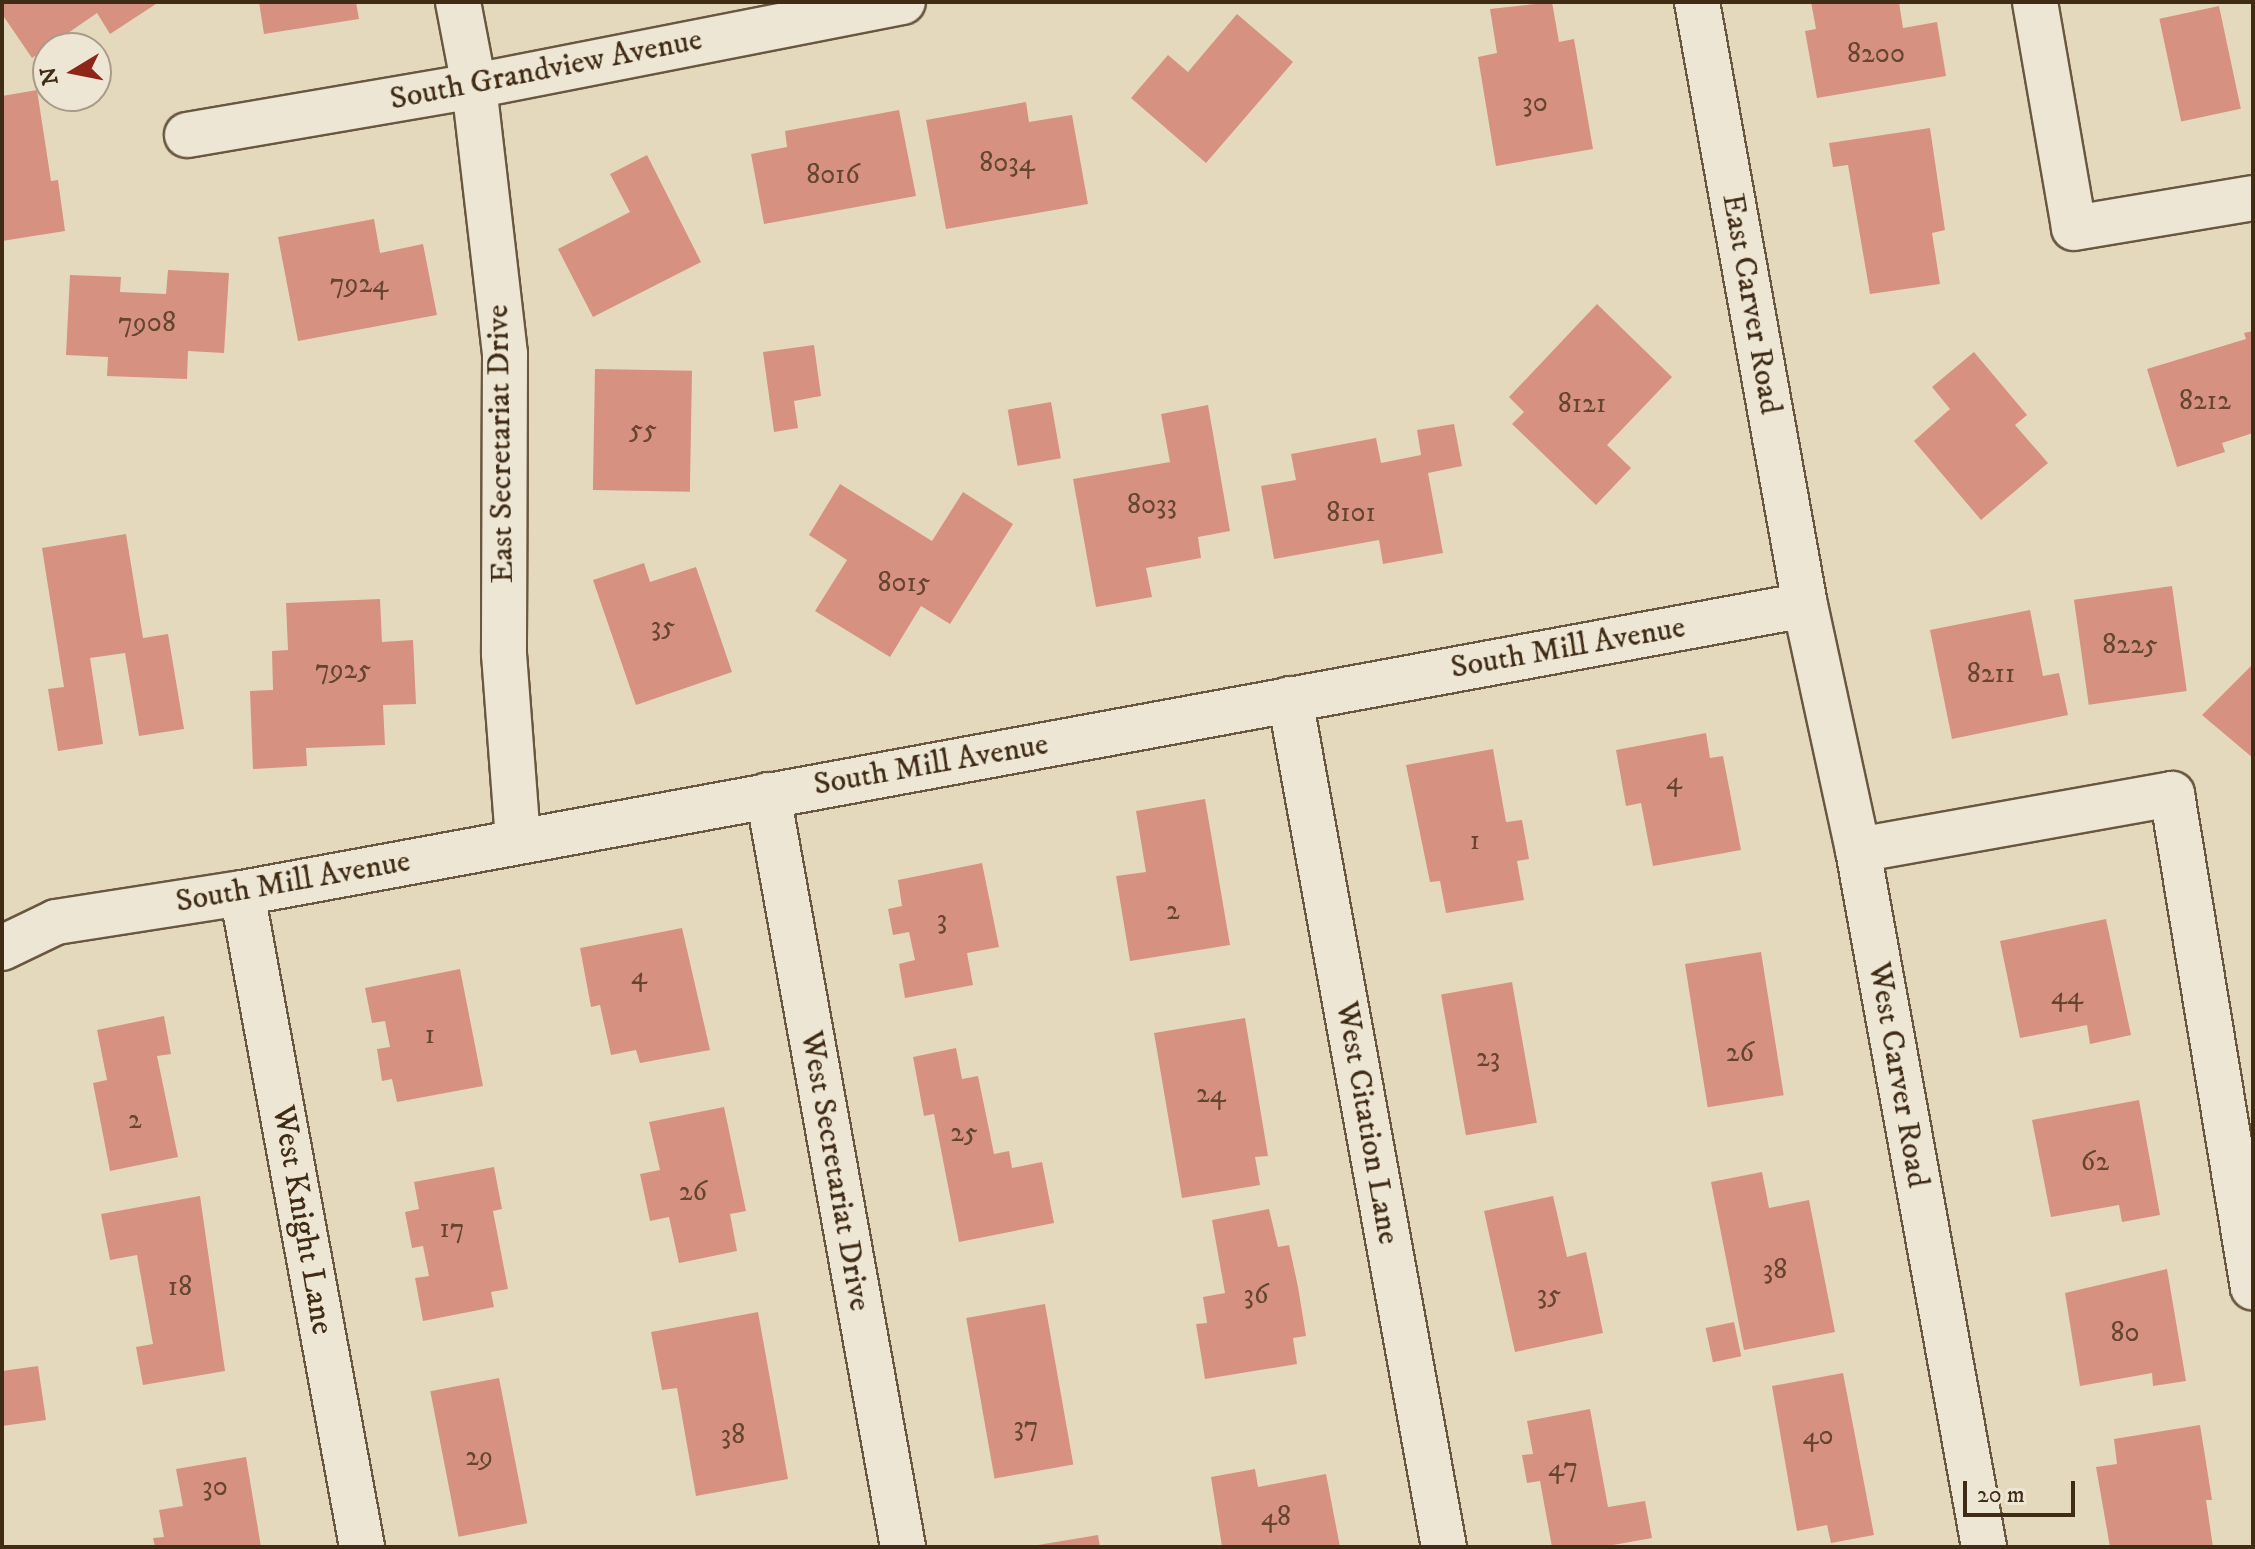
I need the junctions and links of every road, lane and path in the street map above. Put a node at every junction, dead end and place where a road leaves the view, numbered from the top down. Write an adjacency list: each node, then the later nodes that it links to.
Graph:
1 (458, 2): 5 (street, East Secretariat Drive)
2 (903, 2): 5 (street, South Grandview Avenue)
3 (1697, 2): 8 (street, East Carver Road)
4 (2035, 2): 7 (street)
5 (474, 86): 6 (street, South Grandview Avenue); 11 (street, East Secretariat Drive)
6 (187, 135)
7 (2253, 198)
8 (1805, 605): 9 (street, South Mill Avenue); 12 (street, West Carver Road)
9 (1290, 699): 10 (street, South Mill Avenue); 21 (street, West Citation Lane)
10 (768, 795): 11 (street, South Mill Avenue); 20 (street, West Secretariat Drive)
11 (518, 840): 13 (street, South Mill Avenue)
12 (1858, 850): 17 (street); 22 (street, West Carver Road)
13 (242, 893): 15 (street, South Mill Avenue); 19 (street, West Knight Lane)
14 (2, 911): 15 (street, South Mill Avenue)
15 (56, 922): 16 (street, South Mill Avenue)
16 (2, 948)
17 (2238, 1091): 18 (street)
18 (2253, 1287)
19 (362, 1547)
20 (903, 1547)
21 (1444, 1547)
22 (1984, 1547)

